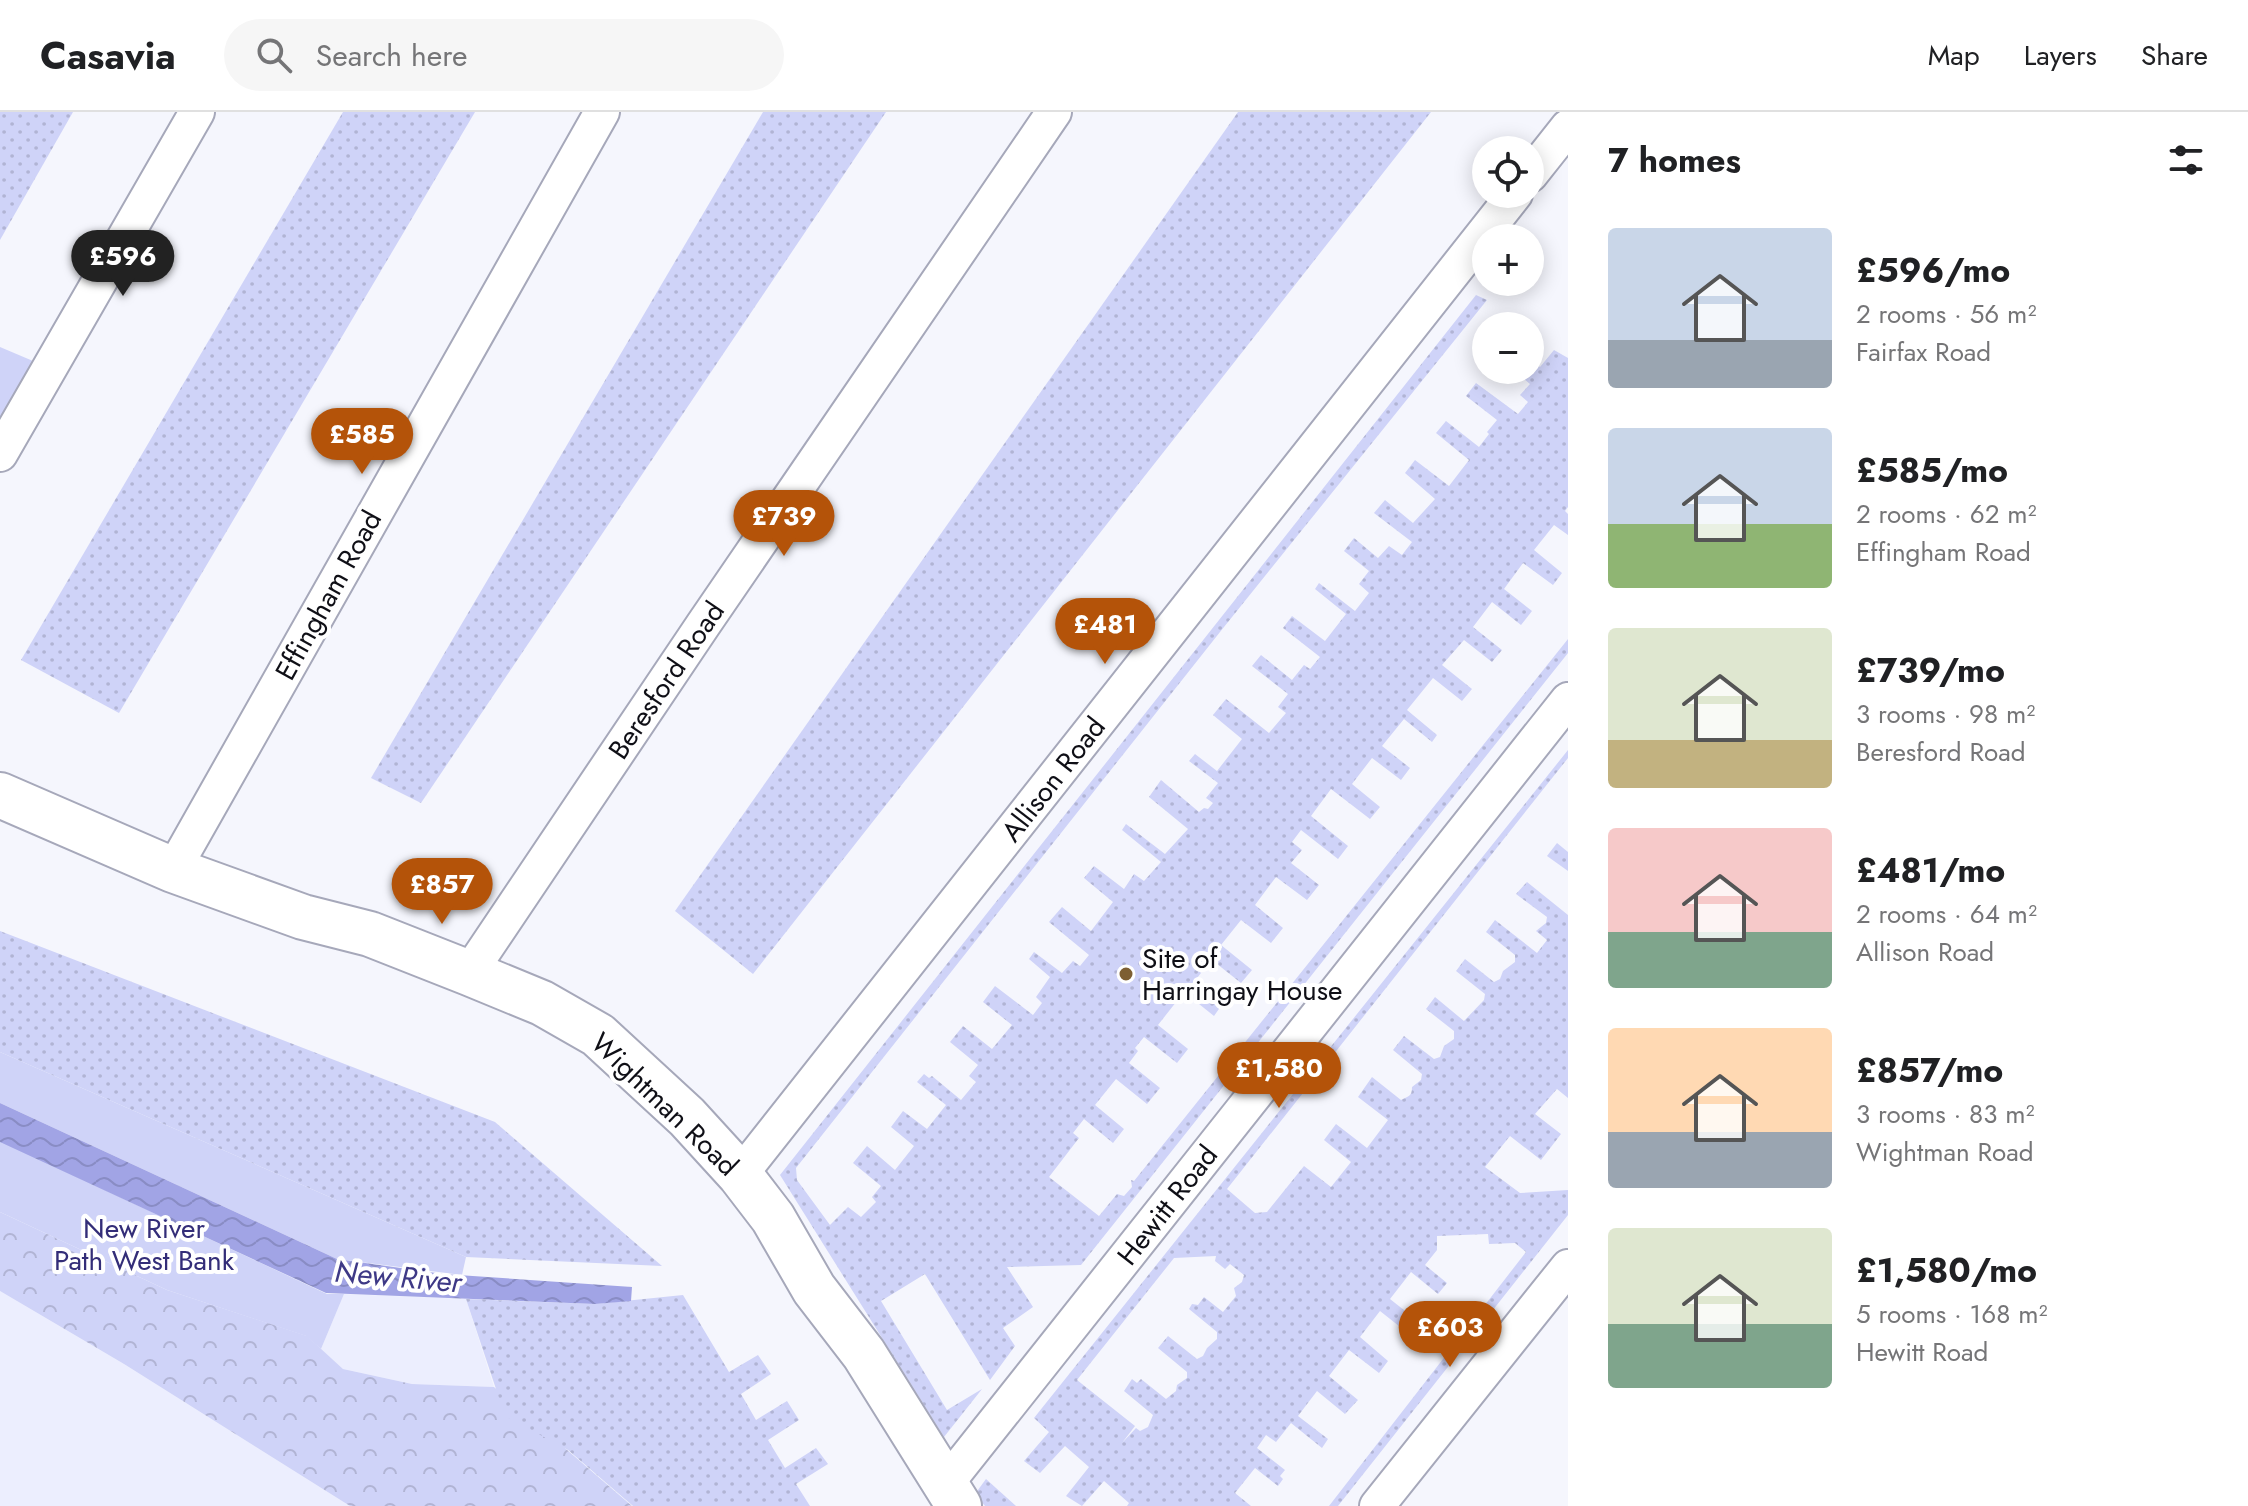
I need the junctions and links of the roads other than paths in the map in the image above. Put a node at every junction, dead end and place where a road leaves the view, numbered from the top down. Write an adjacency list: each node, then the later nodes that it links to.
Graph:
1 (197, 112): 7 (street)
2 (602, 112): 10 (street, Effingham Road)
3 (1054, 112): 11 (street, Beresford Road)
4 (1568, 127): 5 (street)
5 (1544, 157)
6 (1504, 208): 12 (street, Allison Road)
7 (0, 454)
8 (1568, 700): 14 (street, Hewitt Road)
9 (0, 795): 10 (main road, Wightman Road)
10 (173, 870): 11 (main road, Wightman Road)
11 (469, 973): 12 (main road, Wightman Road)
12 (740, 1175): 14 (main road, Wightman Road)
13 (1568, 1267): 15 (street)
14 (952, 1495)
15 (1377, 1506)

